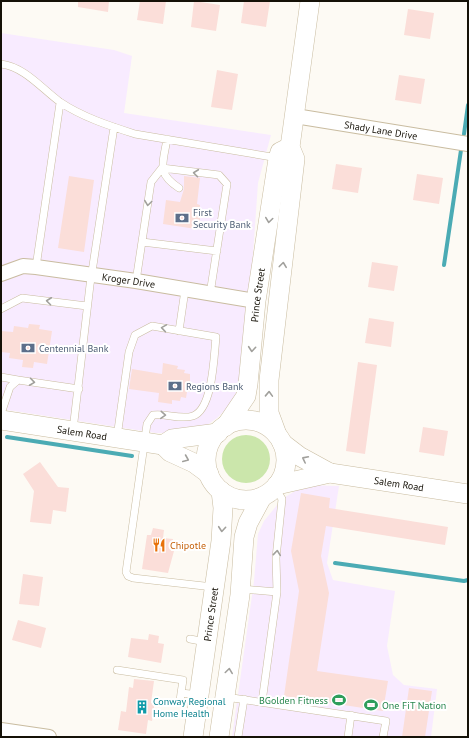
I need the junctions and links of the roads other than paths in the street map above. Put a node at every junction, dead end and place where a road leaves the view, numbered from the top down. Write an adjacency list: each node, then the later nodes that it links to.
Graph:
1 (310, 1): 4 (main road, Prince Street)
2 (1, 64): 3 (lane)
3 (60, 102): 5 (lane); 13 (lane)
4 (295, 116): 7 (street, Shady Lane Drive); 8 (main road, Prince Street)
5 (114, 127): 6 (lane); 15 (lane)
6 (167, 139): 8 (lane); 9 (lane)
7 (468, 144)
8 (284, 153): 19 (main road, Prince Street, one-way to 19); 31 (main road, Prince Street, one-way to 8)
9 (162, 168): 10 (lane); 11 (lane, one-way to 11); 12 (lane, one-way to 9)
10 (180, 188)
11 (142, 242): 12 (lane); 16 (lane)
12 (217, 251): 18 (lane)
13 (36, 267): 14 (street, Kroger Drive); 15 (street, Kroger Drive)
14 (1, 274)
15 (92, 274): 16 (street, Kroger Drive); 20 (lane)
16 (136, 281): 17 (street, Kroger Drive)
17 (185, 290): 18 (street, Kroger Drive); 22 (lane)
18 (210, 294): 19 (street, Kroger Drive)
19 (256, 301): 28 (main road, Prince Street, one-way to 28)
20 (87, 306): 21 (lane, one-way to 21); 25 (lane)
21 (1, 309)
22 (179, 331): 30 (lane, one-way to 30); 32 (lane, one-way to 22)
23 (1, 377): 24 (lane)
24 (18, 380): 25 (lane, one-way to 25); 26 (lane)
25 (79, 389): 29 (lane)
26 (1, 414)
27 (1, 420): 29 (main road, Salem Road)
28 (221, 430): 31 (main road); 33 (main road); 35 (main road)
29 (73, 431): 30 (main road, Salem Road)
30 (117, 437): 32 (main road, Salem Road)
31 (279, 438): 34 (main road, Salem Road, one-way to 31); 36 (main road)
32 (144, 442): 33 (main road, Salem Road); 39 (lane)
33 (163, 445): 35 (main road, Salem Road, one-way to 35)
34 (330, 473): 36 (main road, Salem Road); 38 (main road, Salem Road)
35 (209, 474): 37 (main road)
36 (271, 490): 37 (main road); 40 (main road); 41 (lane, one-way to 36)
37 (221, 491): 39 (main road, Prince Street, one-way to 39)
38 (468, 494)
39 (215, 587): 42 (main road, Prince Street)
40 (240, 589): 41 (lane); 45 (main road, one-way to 40)
41 (277, 592): 48 (lane)
42 (211, 610): 44 (main road, Prince Street); 45 (main road)
43 (117, 670): 44 (lane)
44 (190, 694): 47 (lane); 52 (main road, Prince Street)
45 (225, 697): 46 (lane); 53 (main road)
46 (244, 699): 48 (lane); 54 (lane)
47 (180, 701)
48 (262, 702): 49 (lane)
49 (351, 715): 55 (lane); 56 (lane)
50 (1, 730): 51 (street)
51 (49, 737)
52 (192, 737)
53 (219, 737)
54 (238, 737)
55 (348, 737)
56 (383, 737)

